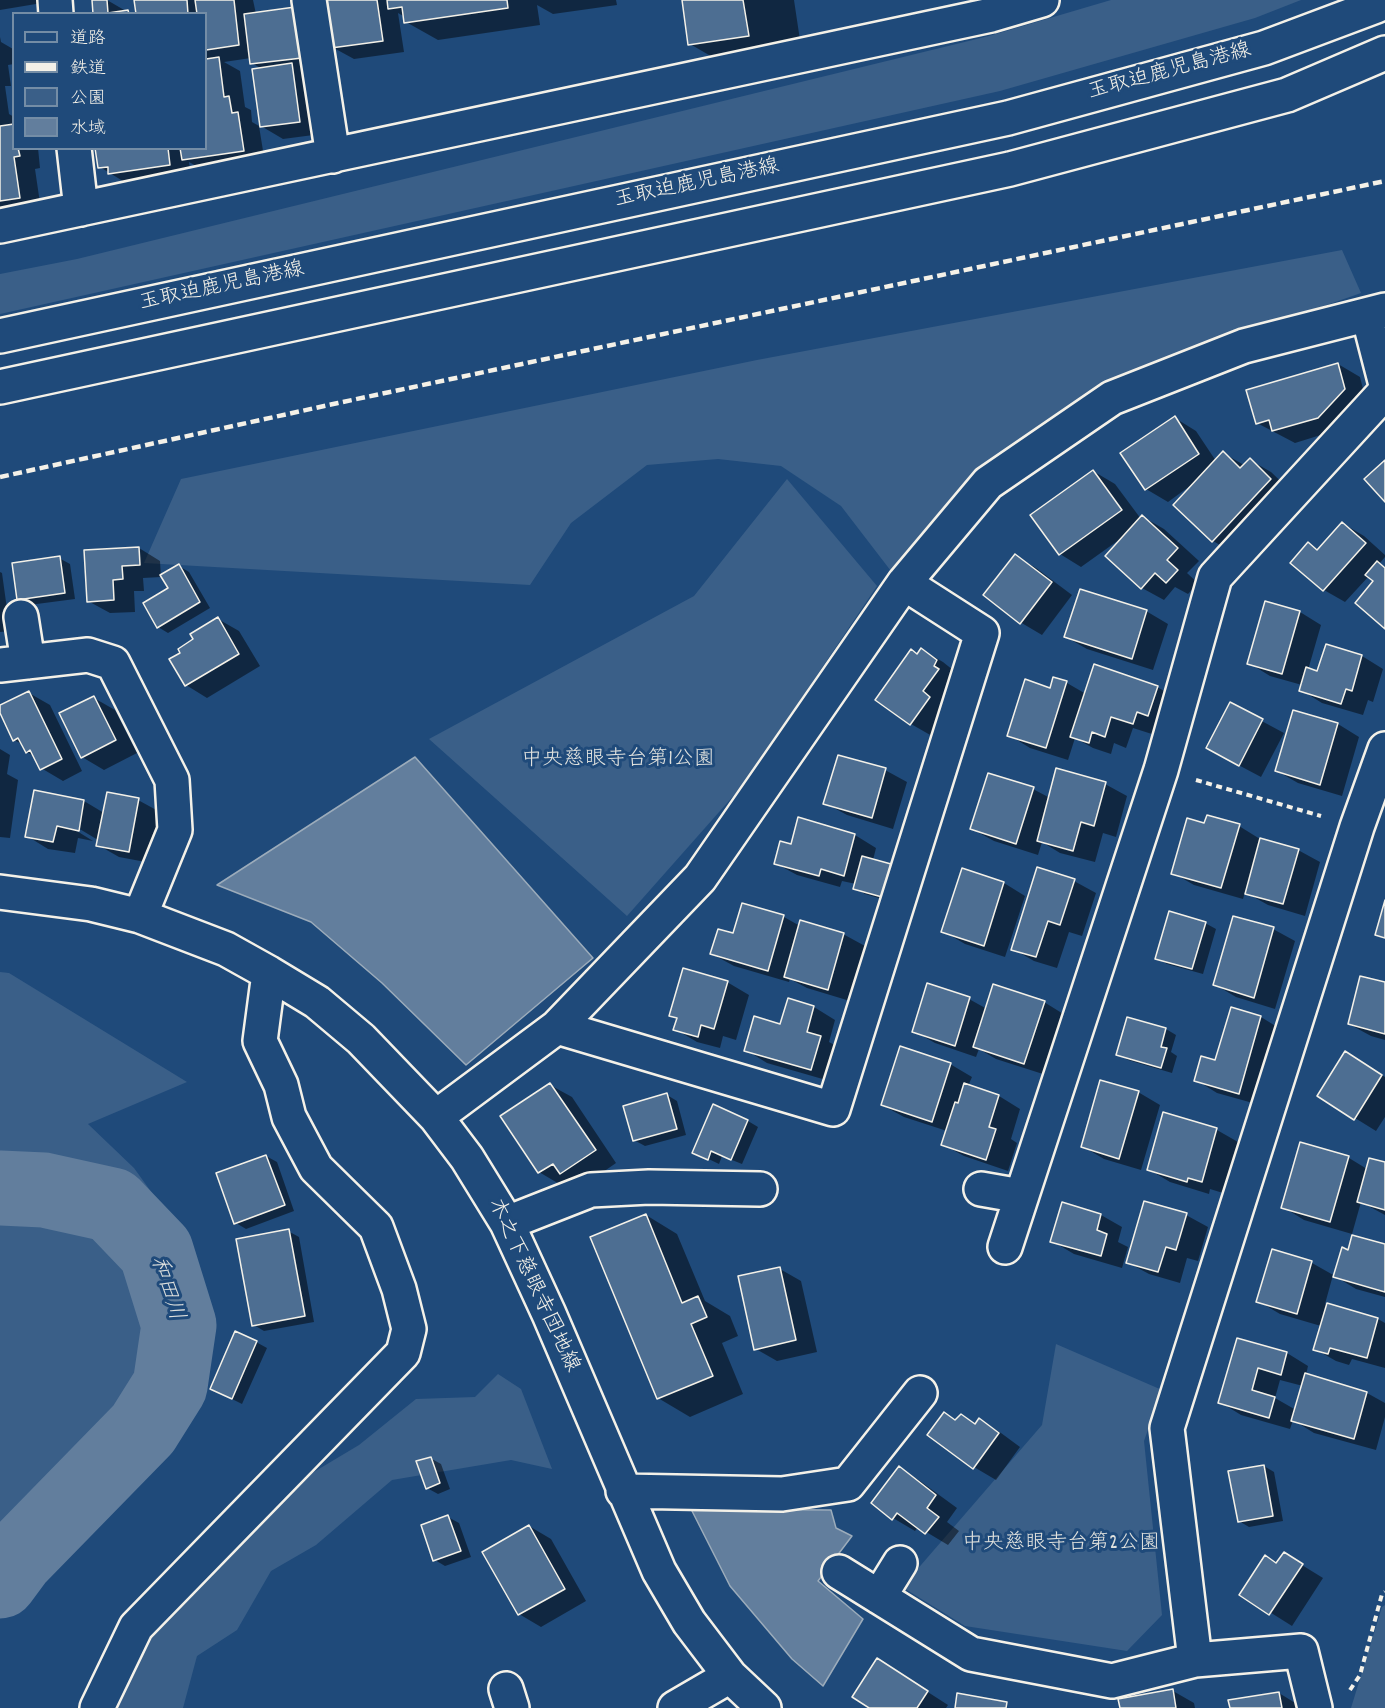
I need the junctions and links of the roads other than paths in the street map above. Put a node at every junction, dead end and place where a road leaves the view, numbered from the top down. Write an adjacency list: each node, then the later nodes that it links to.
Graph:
1 (309, 0): 6 (street)
2 (1385, 1): 10 (street, 玉取迫鹿児島港線)
3 (1031, 2): 6 (street)
4 (1385, 53): 12 (street)
5 (74, 150): 7 (street)
6 (333, 156): 7 (street)
7 (81, 209): 8 (street)
8 (0, 226)
9 (1377, 313): 11 (street); 14 (street)
10 (0, 336)
11 (1385, 381)
12 (0, 387)
13 (1385, 392): 25 (street)
14 (904, 583): 21 (street); 21 (street)
15 (21, 617): 16 (street)
16 (14, 663): 19 (street)
17 (1385, 749): 33 (street)
18 (0, 892): 19 (street, 木之下慈眼寺団地線)
19 (140, 916): 20 (street, 木之下慈眼寺団地線)
20 (269, 973): 22 (street, 木之下慈眼寺団地線); 35 (street)
21 (557, 1027): 22 (street)
22 (436, 1117): 26 (street, 木之下慈眼寺団地線)
23 (759, 1189): 26 (street)
24 (981, 1189): 25 (street)
25 (1022, 1196): 27 (street)
26 (507, 1223): 29 (street, 木之下慈眼寺団地線)
27 (1005, 1247)
28 (920, 1393): 29 (street)
29 (623, 1491): 34 (street, 木之下慈眼寺団地線)
30 (900, 1563): 32 (street)
31 (839, 1572): 32 (street)
32 (879, 1597): 33 (street)
33 (1195, 1660): 38 (street)
34 (730, 1676): 36 (street); 37 (street, 木之下慈眼寺団地線)
35 (97, 1708)
36 (675, 1708)
37 (764, 1708)
38 (1315, 1708)

